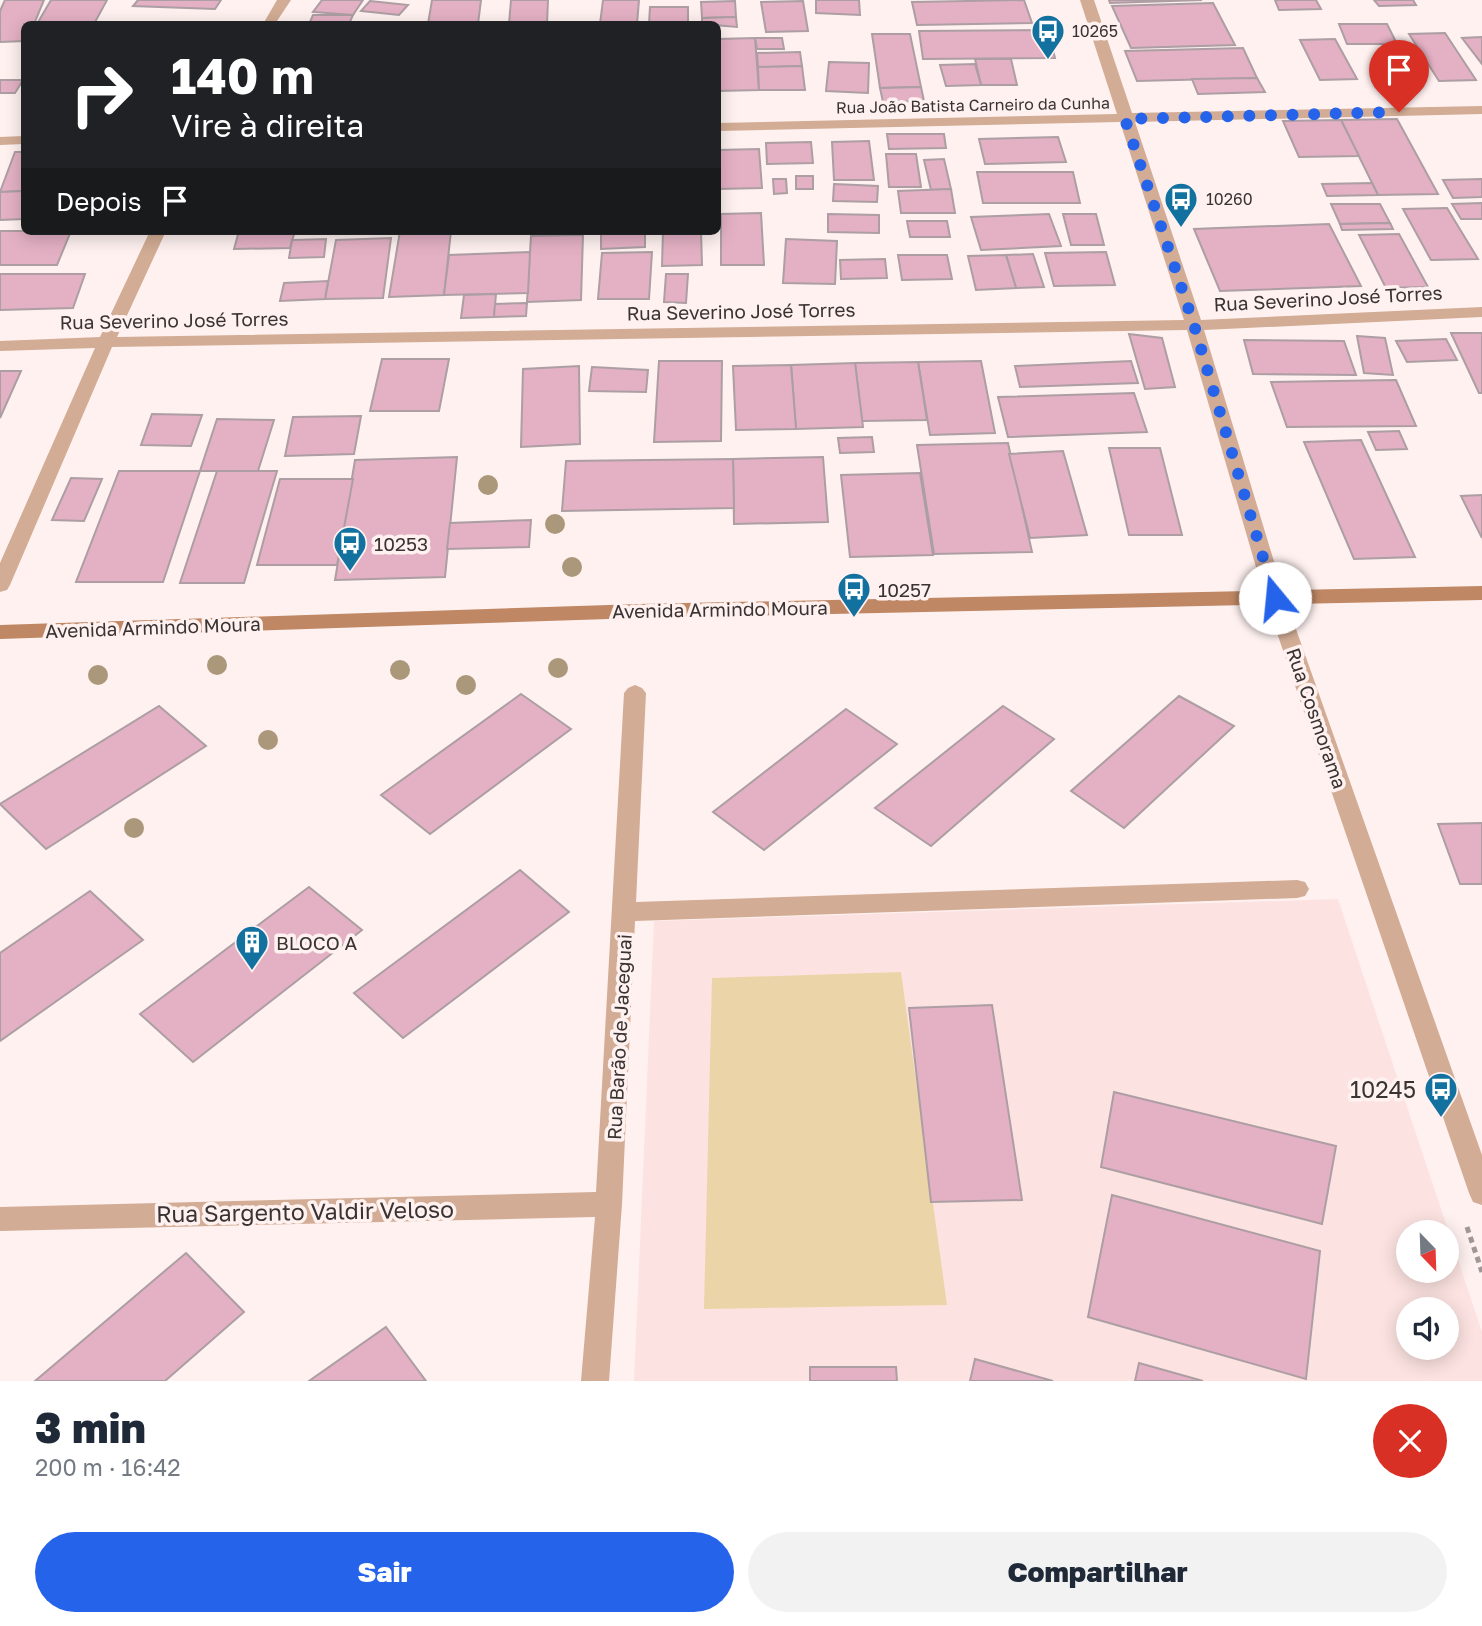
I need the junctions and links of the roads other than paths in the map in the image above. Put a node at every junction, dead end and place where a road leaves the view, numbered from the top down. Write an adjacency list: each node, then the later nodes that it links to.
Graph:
1 (284, 0): 3 (street)
2 (1087, 0): 5 (street, Rua Cosmorama)
3 (271, 21)
4 (1482, 110): 5 (street, Rua João Batista Carneiro da Cunha)
5 (1125, 119): 6 (street, Rua João Batista Carneiro da Cunha); 11 (street, Rua Cosmorama)
6 (721, 127)
7 (21, 140): 8 (street)
8 (0, 141)
9 (156, 235): 12 (street)
10 (1482, 312): 11 (street, Rua Severino José Torres)
11 (1194, 325): 12 (street, Rua Severino José Torres); 16 (street, Rua Cosmorama)
12 (106, 342): 13 (street, Rua Severino José Torres); 14 (street)
13 (0, 346)
14 (0, 585)
15 (1482, 593): 16 (main road, Avenida Armindo Moura)
16 (1275, 598): 17 (main road, Avenida Armindo Moura); 21 (street, Rua Cosmorama)
17 (0, 632)
18 (635, 693): 20 (street, Rua Barão de Jaceguai)
19 (1297, 889): 20 (street)
20 (626, 912): 23 (street, Rua Barão de Jaceguai)
21 (1474, 1149): 22 (street, Rua Cosmorama)
22 (1482, 1193)
23 (609, 1204): 24 (street, Rua Sargento Valdir Veloso); 25 (street, Rua Barão de Jaceguai)
24 (0, 1219)
25 (595, 1381)

